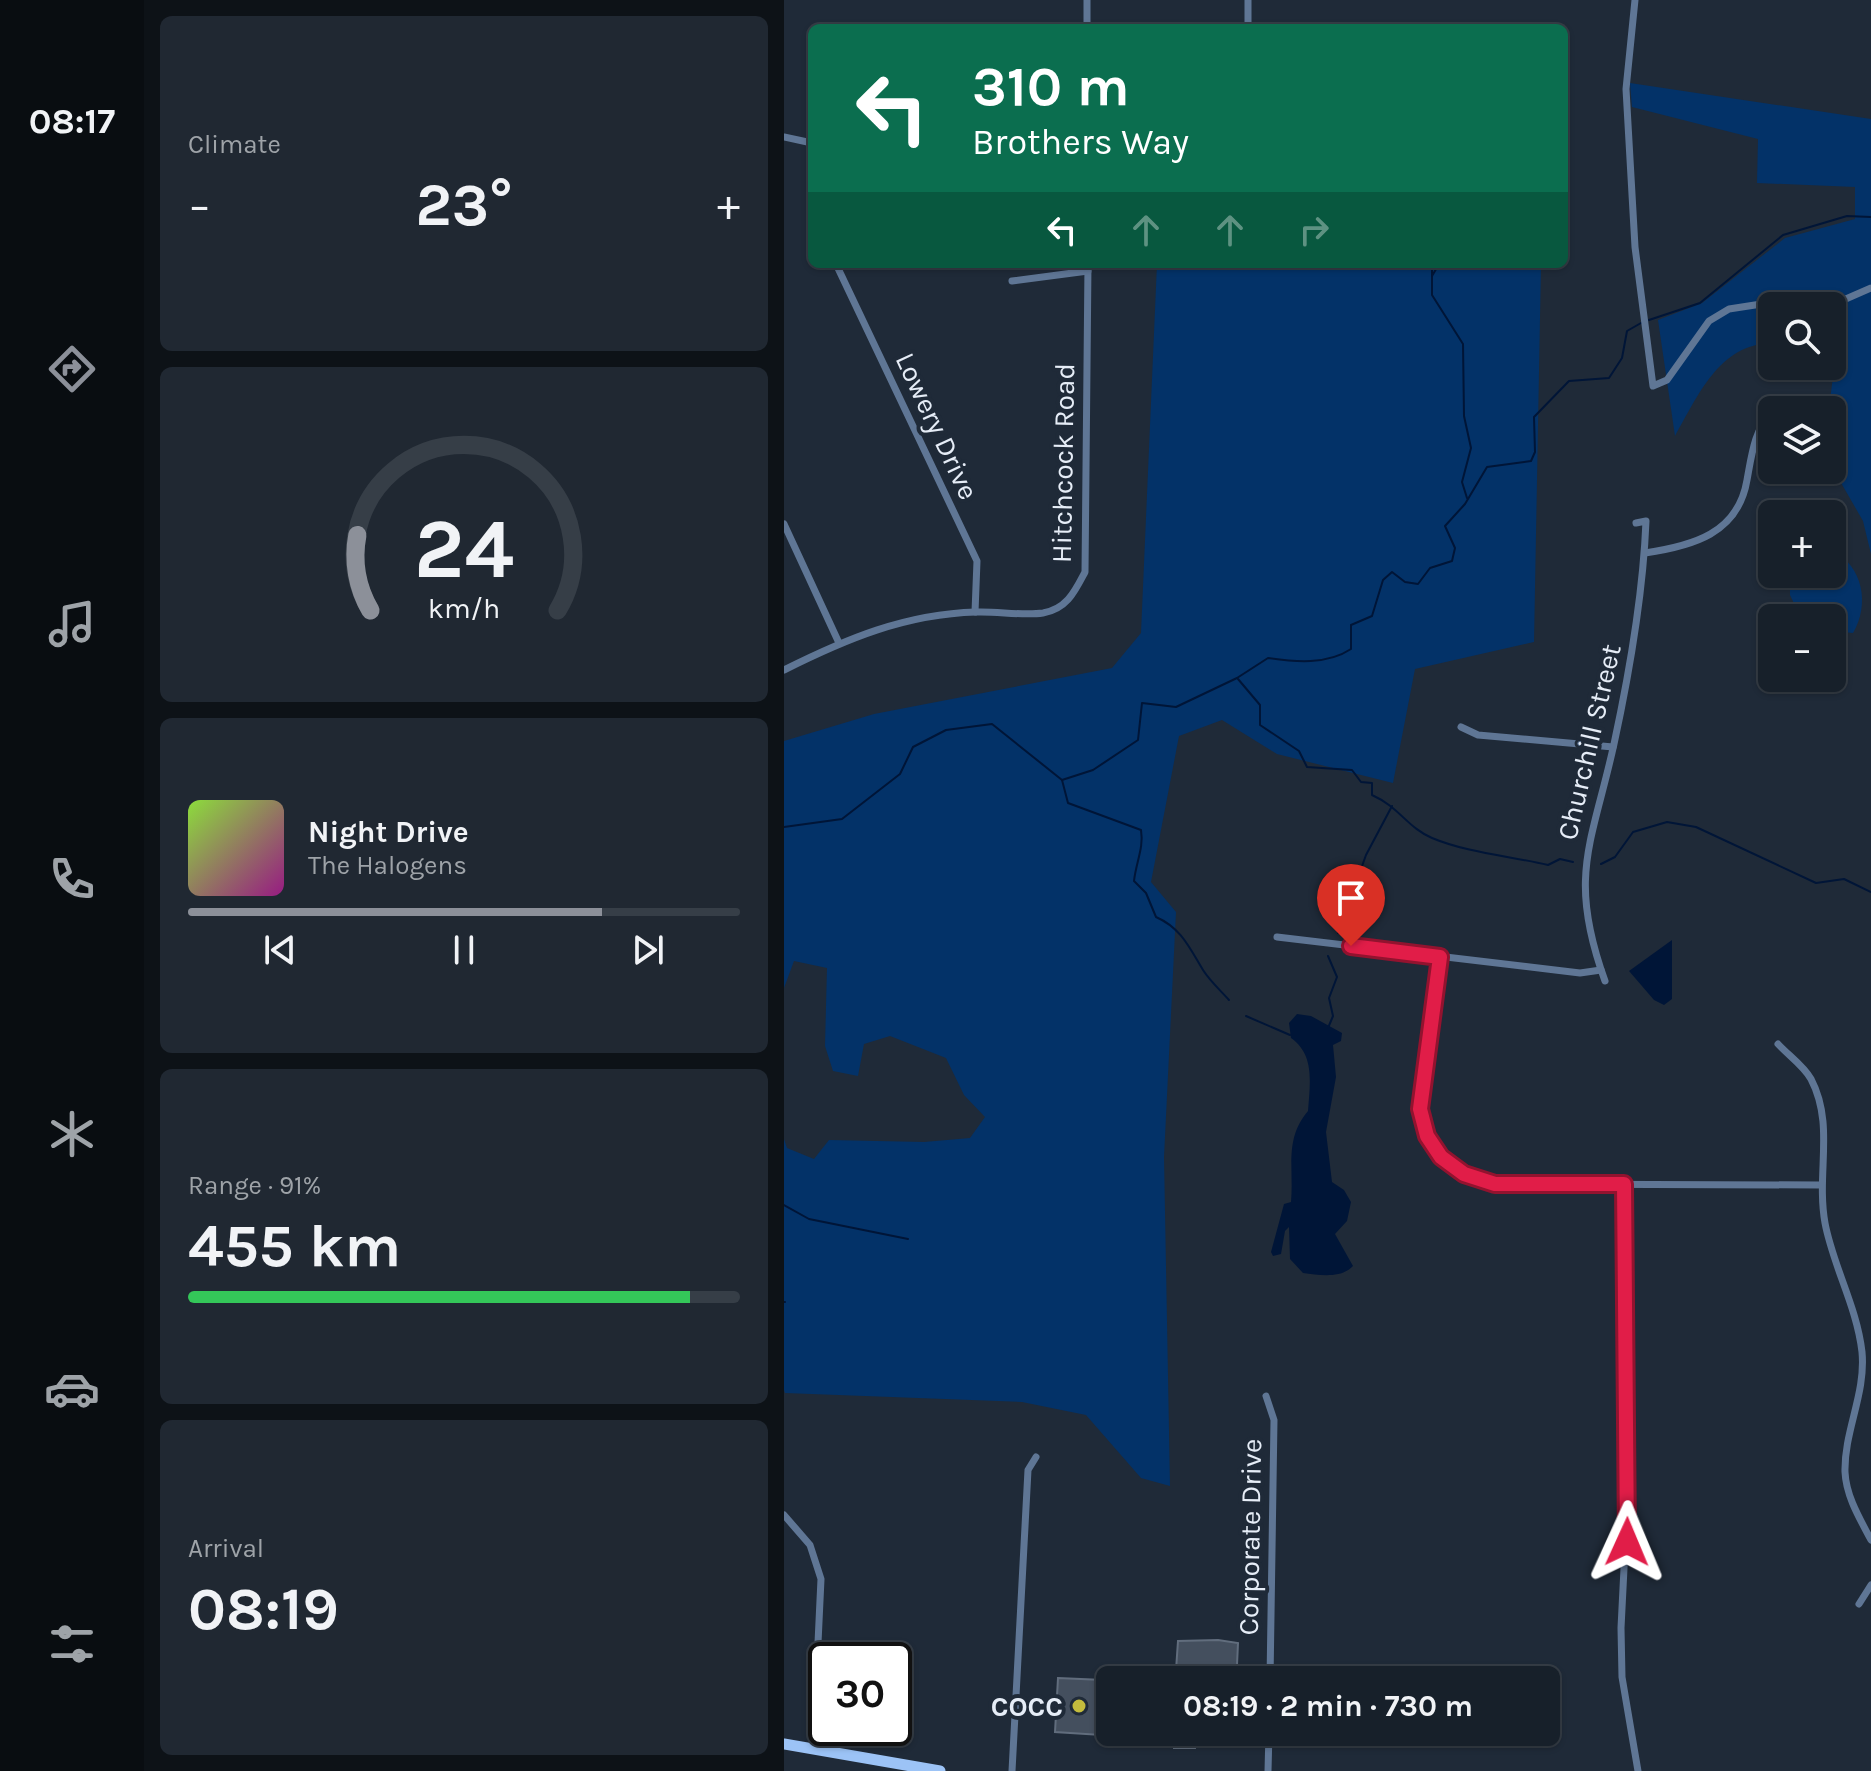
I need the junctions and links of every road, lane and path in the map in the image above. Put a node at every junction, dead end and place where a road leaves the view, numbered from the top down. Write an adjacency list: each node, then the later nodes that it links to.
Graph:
1 (1087, 0): 4 (street)
2 (1248, 0): 5 (street)
3 (1635, 0): 11 (street)
4 (1087, 24)
5 (1248, 24)
6 (784, 137): 7 (street)
7 (808, 142)
8 (838, 268): 16 (street, Lowery Drive)
9 (1088, 268): 10 (street); 16 (street, Hitchcock Road)
10 (1012, 281)
11 (1871, 288)
12 (1758, 428): 15 (street)
13 (1636, 523): 15 (street, Churchill Street)
14 (784, 524): 17 (street)
15 (1645, 553): 20 (street, Churchill Street)
16 (975, 612): 17 (street, Hitchcock Road)
17 (839, 643): 18 (street, Hitchcock Road)
18 (784, 670)
19 (1461, 727): 20 (street)
20 (1613, 747): 23 (street, Churchill Street)
21 (1277, 937): 22 (street)
22 (1440, 957): 23 (street); 26 (street)
23 (1601, 970): 24 (street, Churchill Street)
24 (1605, 981)
25 (1778, 1044): 27 (street)
26 (1624, 1184): 27 (street); 41 (street)
27 (1820, 1185): 31 (street)
28 (1266, 1396): 34 (street, Corporate Drive)
29 (1036, 1457): 39 (street)
30 (784, 1515): 37 (street)
31 (1871, 1540)
32 (1871, 1585): 33 (street)
33 (1859, 1604)
34 (1270, 1666)
35 (784, 1744): 37 (main road)
36 (1269, 1746): 40 (street)
37 (813, 1749): 38 (main road)
38 (940, 1771)
39 (1012, 1771)
40 (1268, 1771)
41 (1638, 1771)

